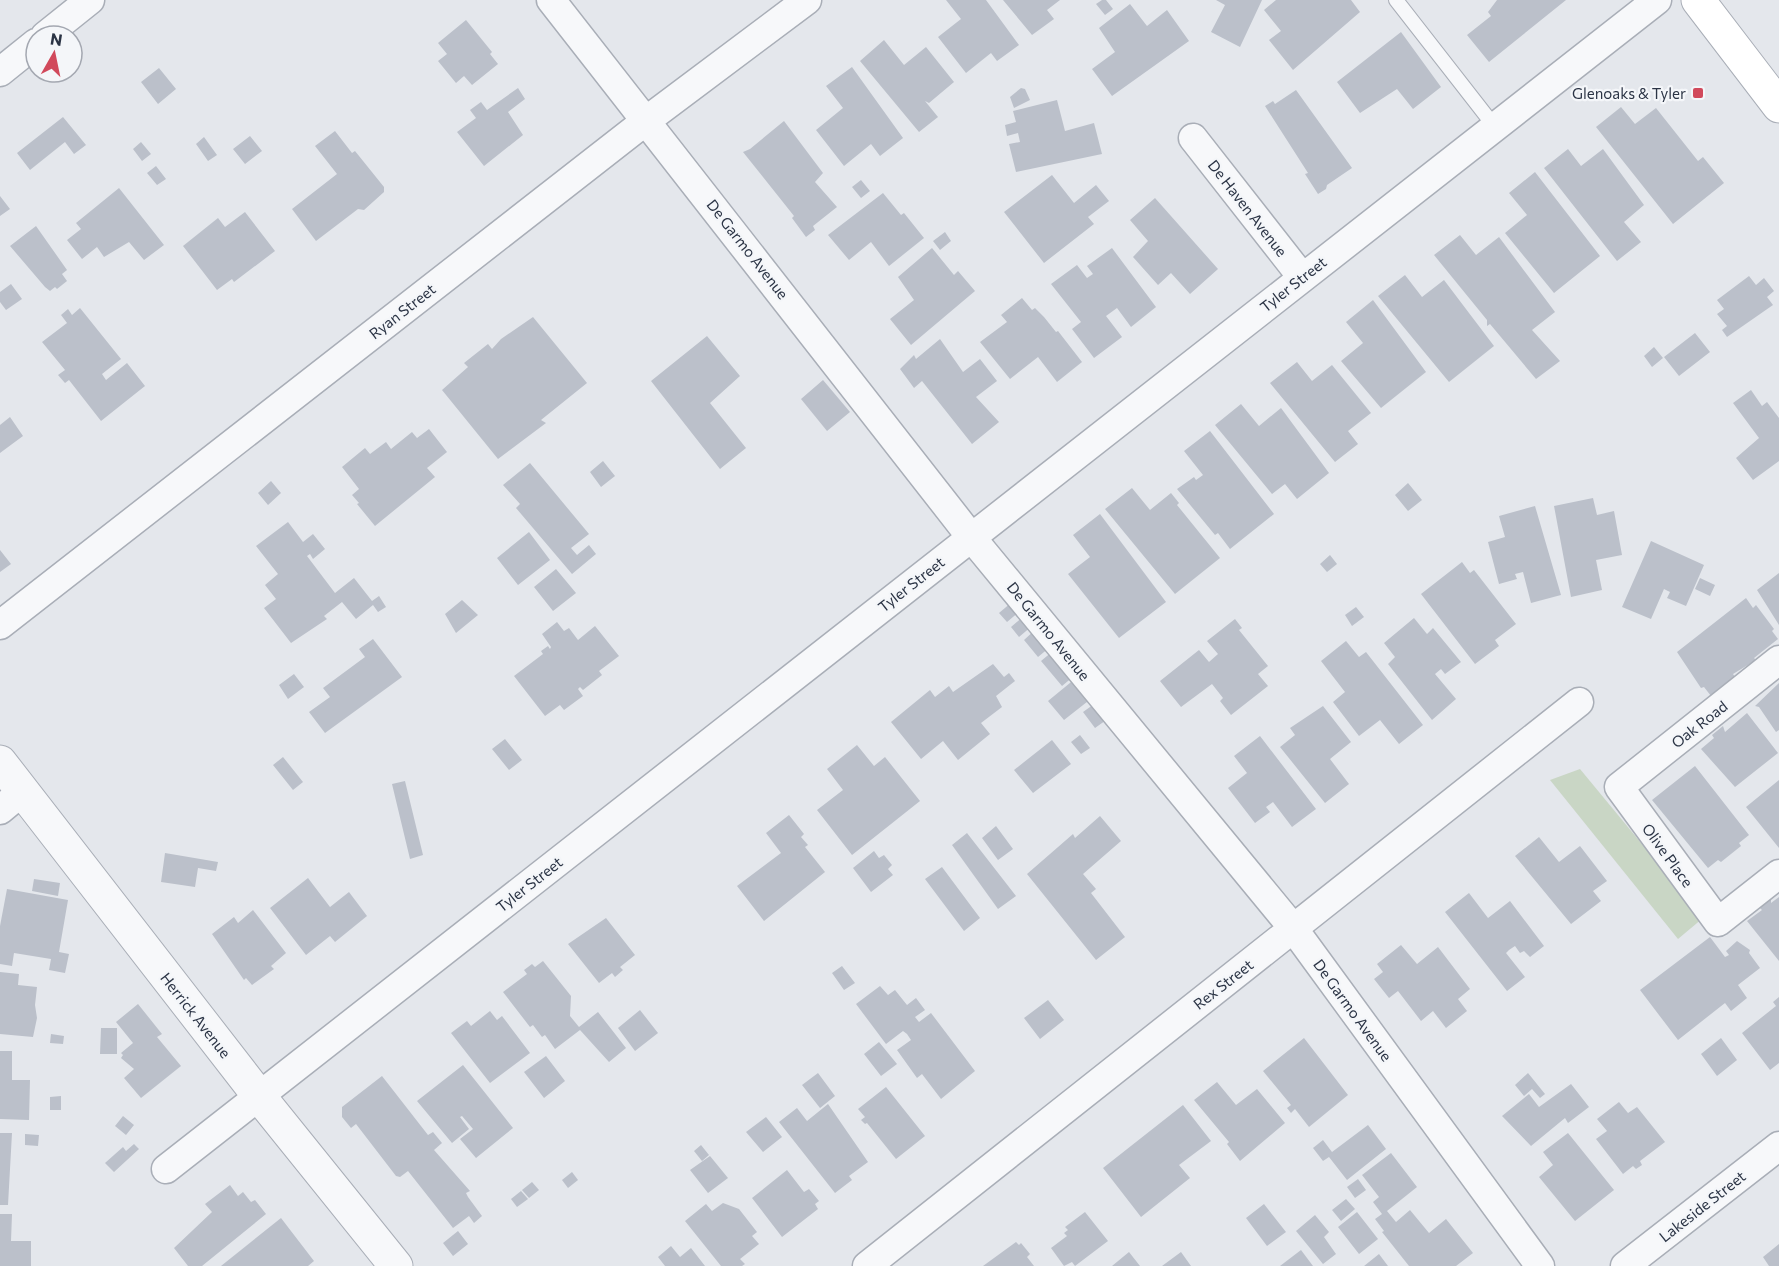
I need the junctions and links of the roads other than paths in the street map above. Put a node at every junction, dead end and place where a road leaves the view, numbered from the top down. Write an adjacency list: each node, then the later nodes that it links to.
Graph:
1 (90, 0): 7 (street)
2 (551, 0): 11 (street, De Garmo Avenue)
3 (807, 0): 11 (street, Ryan Street)
4 (1396, 0): 12 (lane)
5 (1657, 0): 12 (street, Tyler Street)
6 (1698, 0): 10 (main road)
7 (60, 24)
8 (24, 53): 9 (street)
9 (0, 72)
10 (1779, 106)
11 (647, 120): 15 (street, De Garmo Avenue); 16 (street, Ryan Street)
12 (1495, 127): 14 (street, Tyler Street)
13 (1193, 138): 14 (street, De Haven Avenue)
14 (1302, 277): 15 (street, Tyler Street)
15 (971, 537): 23 (street, De Garmo Avenue); 24 (street, Tyler Street)
16 (0, 625)
17 (1779, 660): 20 (street, Oak Road)
18 (1579, 702): 23 (street, Rex Street)
19 (0, 762): 21 (street, Herrick Avenue)
20 (1619, 787): 22 (street, Olive Place)
21 (11, 801): 24 (street, Herrick Avenue)
22 (1779, 874)
23 (1293, 928): 28 (street, Rex Street); 29 (street, De Garmo Avenue)
24 (259, 1096): 26 (street, Tyler Street); 27 (street, Herrick Avenue)
25 (1779, 1146): 30 (street, Lakeside Street)
26 (166, 1169)
27 (396, 1266)
28 (867, 1266)
29 (1540, 1266)
30 (1625, 1266)

